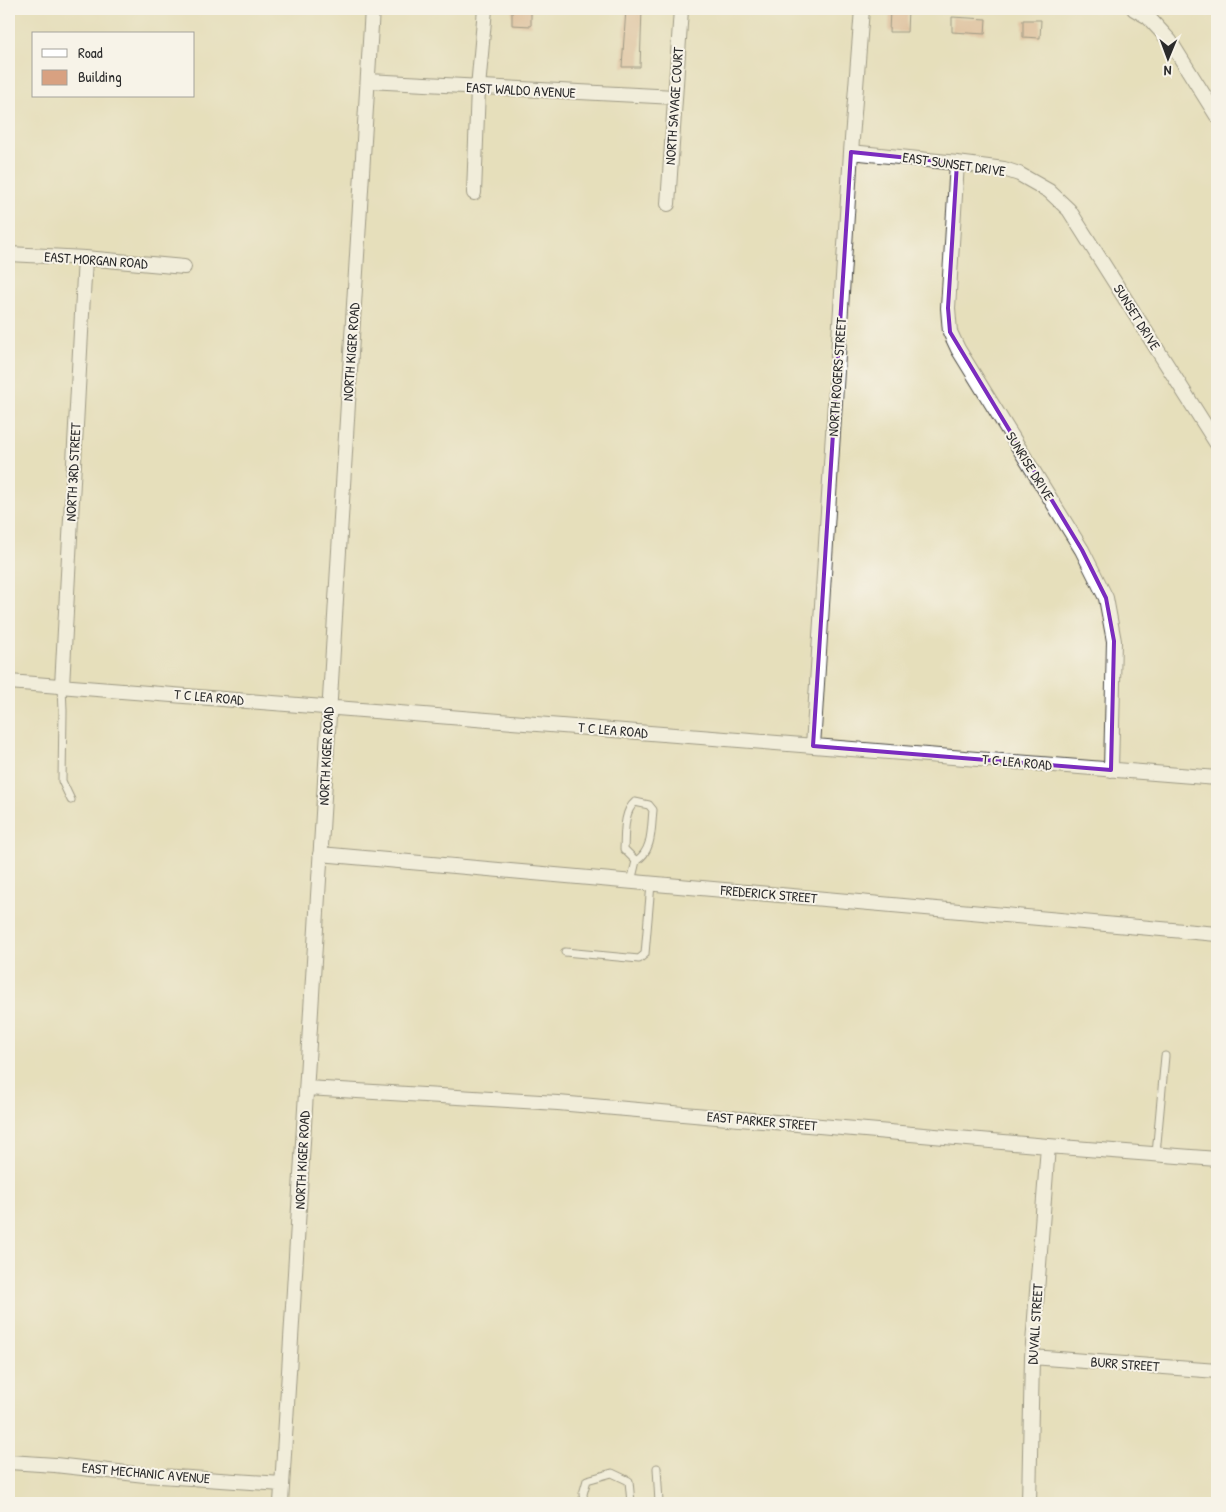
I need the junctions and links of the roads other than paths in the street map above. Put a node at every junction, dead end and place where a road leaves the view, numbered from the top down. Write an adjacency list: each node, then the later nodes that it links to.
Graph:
1 (372, 9): 6 (street, NORTH KIGER ROAD)
2 (485, 9): 7 (street)
3 (681, 9): 8 (street, NORTH SAVAGE COURT)
4 (862, 9): 10 (street, NORTH ROGERS STREET)
5 (1134, 9): 9 (street)
6 (368, 82): 7 (street, EAST WALDO AVENUE); 21 (street, NORTH KIGER ROAD)
7 (478, 88): 8 (street, EAST WALDO AVENUE); 12 (street)
8 (675, 97): 14 (street, NORTH SAVAGE COURT)
9 (1217, 116)
10 (851, 152): 11 (street, EAST SUNSET DRIVE); 22 (street, NORTH ROGERS STREET)
11 (957, 163): 13 (street, EAST SUNSET DRIVE); 23 (street, SUNRISE DRIVE)
12 (474, 193)
13 (1052, 194): 18 (street, SUNSET DRIVE)
14 (668, 204)
15 (9, 254): 16 (street, EAST MORGAN ROAD)
16 (85, 258): 17 (street, EAST MORGAN ROAD); 20 (street, NORTH 3RD STREET)
17 (184, 267)
18 (1217, 444)
19 (9, 682): 20 (street, T C LEA ROAD)
20 (62, 686): 21 (street, T C LEA ROAD); 25 (lane)
21 (329, 707): 22 (street, T C LEA ROAD); 26 (street, NORTH KIGER ROAD)
22 (813, 746): 23 (street, T C LEA ROAD)
23 (1111, 770): 24 (street, T C LEA ROAD)
24 (1217, 778)
25 (71, 800)
26 (320, 854): 28 (street, FREDERICK STREET); 33 (street, NORTH KIGER ROAD)
27 (636, 860): 27 (lane); 28 (lane)
28 (631, 882): 29 (street, FREDERICK STREET)
29 (651, 884): 30 (street, FREDERICK STREET); 31 (lane)
30 (1217, 934)
31 (565, 952)
32 (1166, 1056): 35 (lane)
33 (306, 1088): 34 (street, EAST PARKER STREET); 41 (street, NORTH KIGER ROAD)
34 (1048, 1146): 35 (street, EAST PARKER STREET); 37 (street, DUVALL STREET)
35 (1156, 1154): 36 (street, EAST PARKER STREET)
36 (1217, 1159)
37 (1032, 1357): 38 (street, BURR STREET); 46 (street, DUVALL STREET)
38 (1217, 1371)
39 (9, 1462): 41 (street, EAST MECHANIC AVENUE)
40 (657, 1468): 45 (lane)
41 (282, 1484): 42 (street, NORTH KIGER ROAD)
42 (282, 1503)
43 (584, 1503): 44 (lane)
44 (631, 1503)
45 (659, 1503)
46 (1028, 1503)

